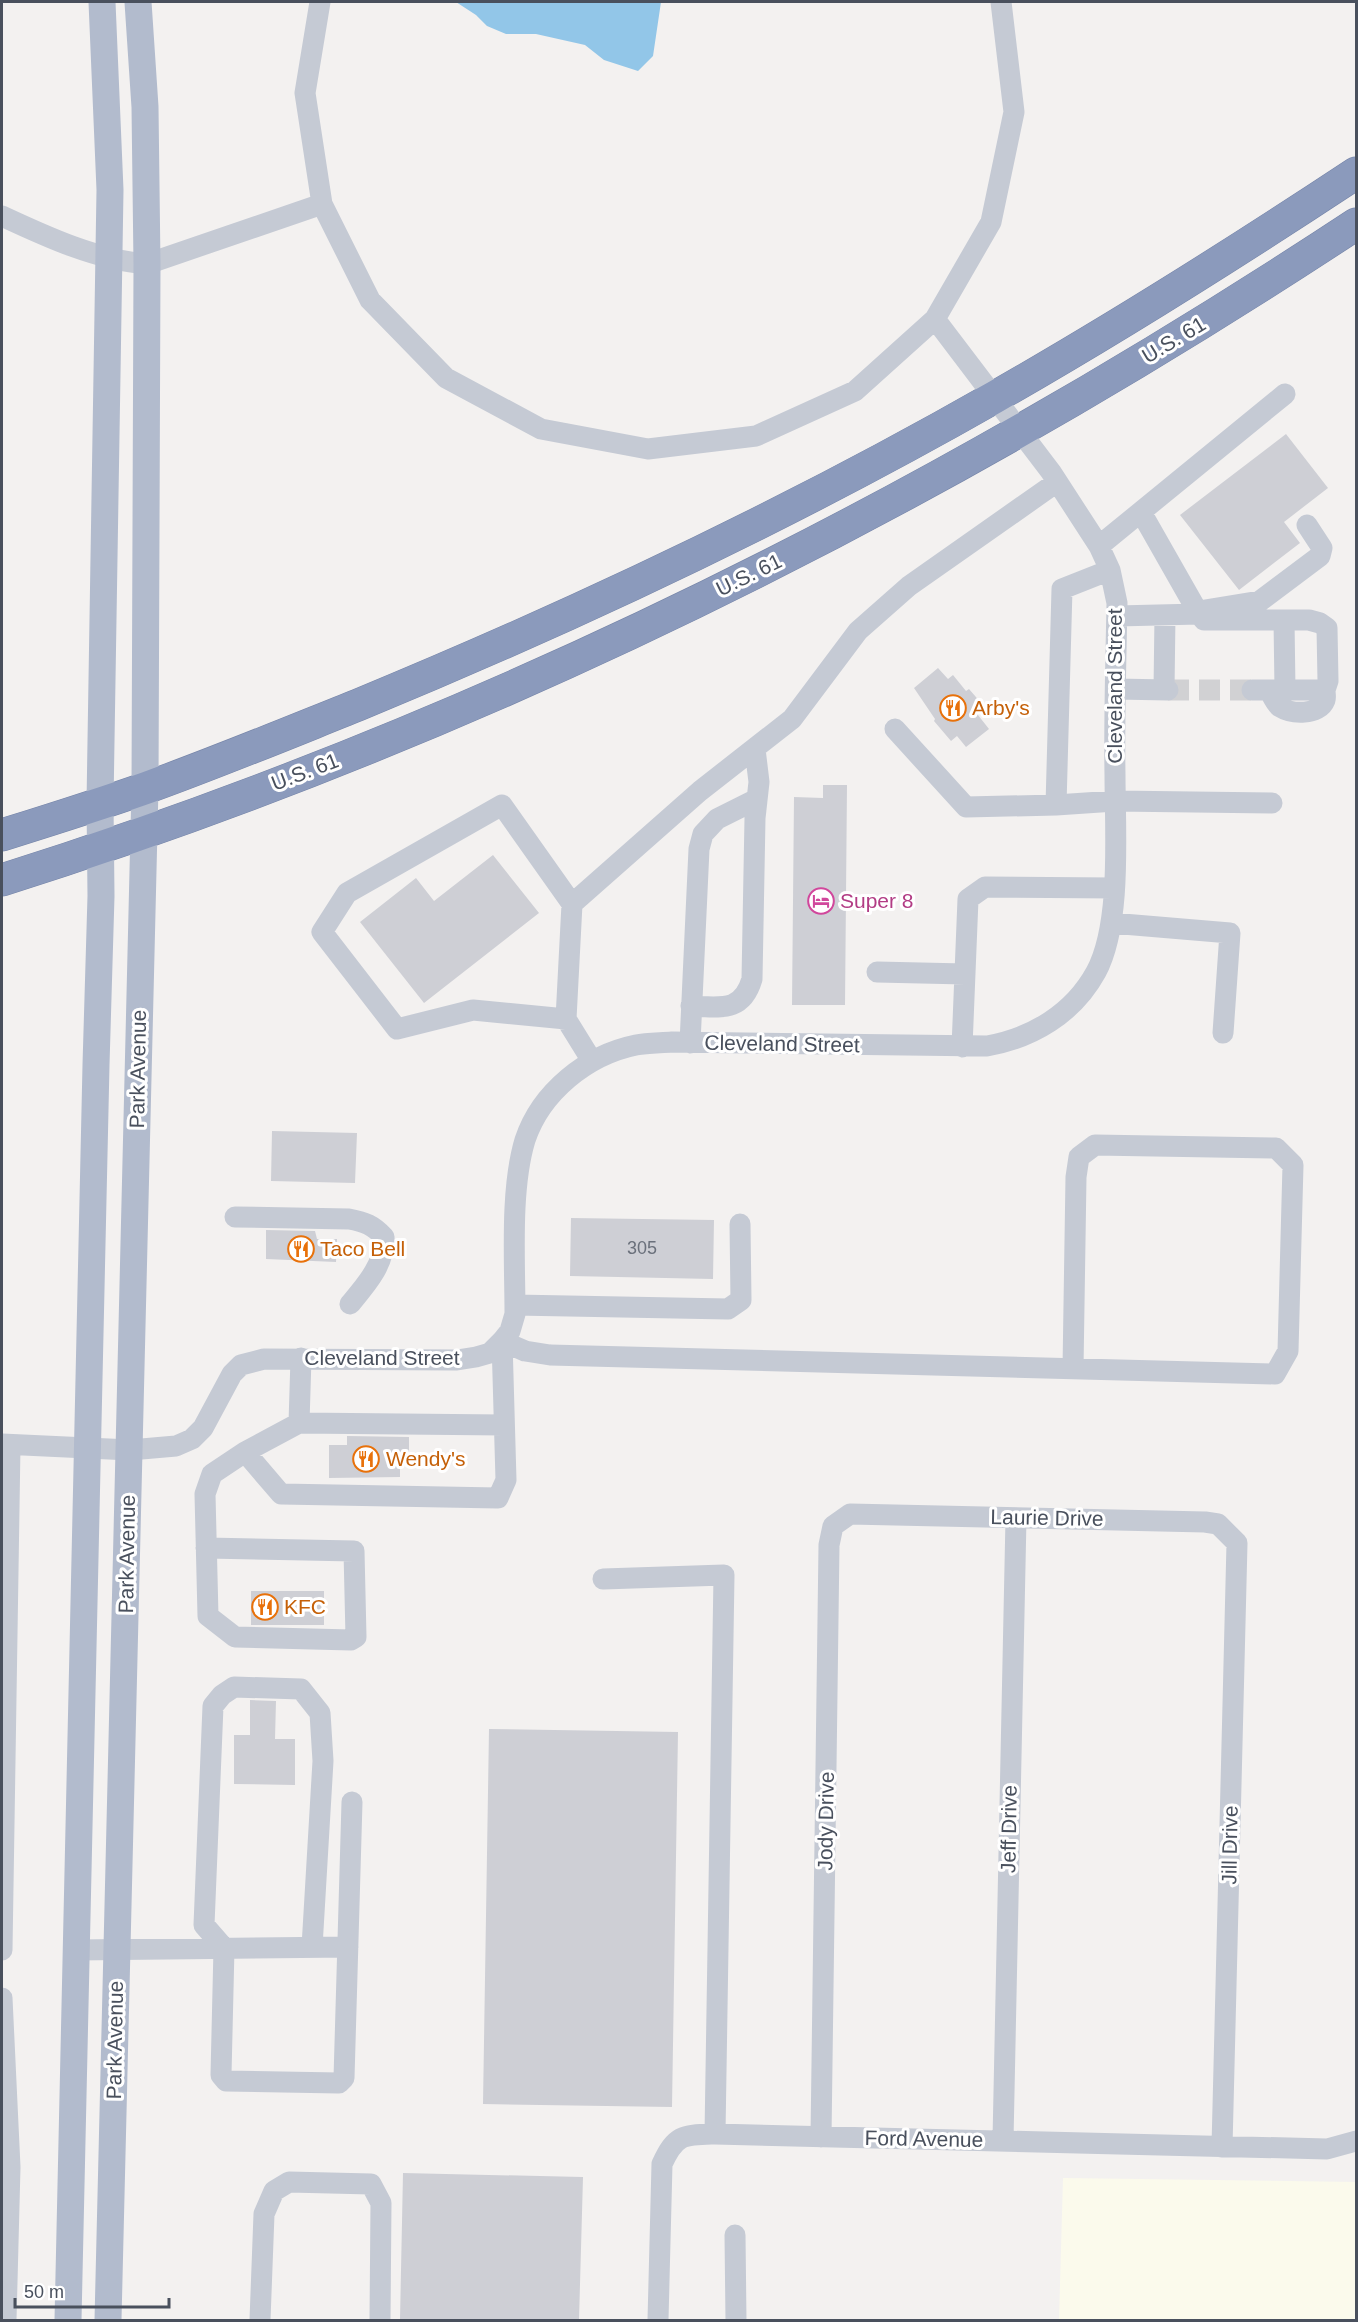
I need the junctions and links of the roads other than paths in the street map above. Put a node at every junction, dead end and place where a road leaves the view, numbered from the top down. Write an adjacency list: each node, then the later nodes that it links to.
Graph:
1 (102, 2): 9 (main road, Park Avenue)
2 (138, 2): 10 (main road, Park Avenue)
3 (320, 2): 6 (street)
4 (1001, 2): 11 (street)
5 (1356, 173): 13 (highway, U.S. 61)
6 (322, 204): 10 (street); 11 (street)
7 (2, 216): 9 (street)
8 (1356, 224): 14 (highway, U.S. 61)
9 (108, 258): 10 (street); 30 (main road, Park Avenue)
10 (147, 264): 27 (main road, Park Avenue)
11 (935, 319): 13 (street, Cleveland Street)
12 (1286, 394): 16 (street)
13 (995, 397): 14 (street, Cleveland Street); 27 (highway, U.S. 61)
14 (1021, 431): 15 (street, Cleveland Street); 33 (highway, U.S. 61)
15 (1057, 482): 18 (street, Cleveland Street); 26 (street)
16 (1141, 512): 18 (street); 20 (street)
17 (1307, 525): 20 (street)
18 (1099, 546): 19 (street, Cleveland Street)
19 (1110, 570): 22 (street, Cleveland Street); 32 (street)
20 (1199, 614): 21 (street); 23 (street)
21 (1164, 615): 22 (street); 24 (street)
22 (1117, 616): 24 (street, Cleveland Street)
23 (1284, 620): 23 (street)
24 (1116, 689): 29 (street, Cleveland Street)
25 (895, 729): 32 (street)
26 (755, 748): 28 (street); 38 (street)
27 (145, 788): 30 (highway, U.S. 61); 33 (main road, Park Avenue)
28 (757, 799): 42 (street); 42 (street)
29 (1115, 801): 31 (street); 32 (street); 37 (street, Cleveland Street)
30 (100, 803): 34 (highway, U.S. 61); 35 (main road, Park Avenue)
31 (1272, 803)
32 (1056, 805)
33 (143, 833): 35 (highway, U.S. 61); 59 (main road, Park Avenue)
34 (2, 835)
35 (102, 847): 36 (highway, U.S. 61); 58 (main road, Park Avenue)
36 (2, 880)
37 (1113, 888): 39 (street, Cleveland Street); 41 (street)
38 (572, 904): 43 (street); 43 (street)
39 (1111, 923): 44 (street); 46 (street, Cleveland Street)
40 (877, 972): 41 (street)
41 (965, 974): 46 (street)
42 (691, 1006): 45 (street)
43 (566, 1019): 47 (street)
44 (1222, 1032)
45 (690, 1042): 46 (street, Cleveland Street); 47 (street, Cleveland Street)
46 (962, 1047)
47 (592, 1061): 51 (street, Cleveland Street)
48 (235, 1217): 50 (street)
49 (740, 1224): 51 (street)
50 (350, 1304)
51 (514, 1305): 52 (street, Cleveland Street)
52 (502, 1341): 53 (street, Cleveland Street); 54 (street); 56 (street)
53 (301, 1358): 55 (street); 59 (street, Cleveland Street)
54 (1073, 1369): 54 (street)
55 (298, 1423): 56 (street); 60 (street)
56 (504, 1425): 60 (street)
57 (6, 1445): 58 (street, Cleveland Street); 66 (street)
58 (87, 1447): 59 (street, Cleveland Street); 75 (main road, Park Avenue)
59 (130, 1450): 76 (main road, Park Avenue)
60 (245, 1452): 64 (street)
61 (850, 1514): 62 (street, Laurie Drive); 79 (street, Jody Drive)
62 (1016, 1518): 63 (street, Laurie Drive); 80 (street, Jeff Drive)
63 (1236, 1543): 82 (street, Jill Drive)
64 (206, 1548): 64 (street)
65 (603, 1580): 78 (street)
66 (4, 1620): 67 (street)
67 (4, 1689): 68 (street)
68 (4, 1756): 70 (street)
69 (352, 1802): 72 (street)
70 (2, 1912): 74 (street)
71 (312, 1947): 72 (street); 73 (street); 73 (street)
72 (348, 1947): 73 (street)
73 (224, 1948): 76 (street)
74 (2, 1950)
75 (76, 1950): 76 (street); 87 (main road, Park Avenue)
76 (117, 1951): 88 (main road, Park Avenue)
77 (2, 1998): 83 (street)
78 (715, 2134): 79 (street, Ford Avenue); 91 (street, Ford Avenue)
79 (821, 2137): 80 (street, Ford Avenue)
80 (1003, 2140): 82 (street, Ford Avenue)
81 (1356, 2141): 82 (street, Ford Avenue)
82 (1222, 2147)
83 (5, 2168): 85 (street)
84 (735, 2235): 92 (street)
85 (4, 2289): 86 (street)
86 (6, 2320)
87 (68, 2320)
88 (108, 2320)
89 (260, 2320): 90 (street)
90 (380, 2320)
91 (658, 2320)
92 (736, 2320)

